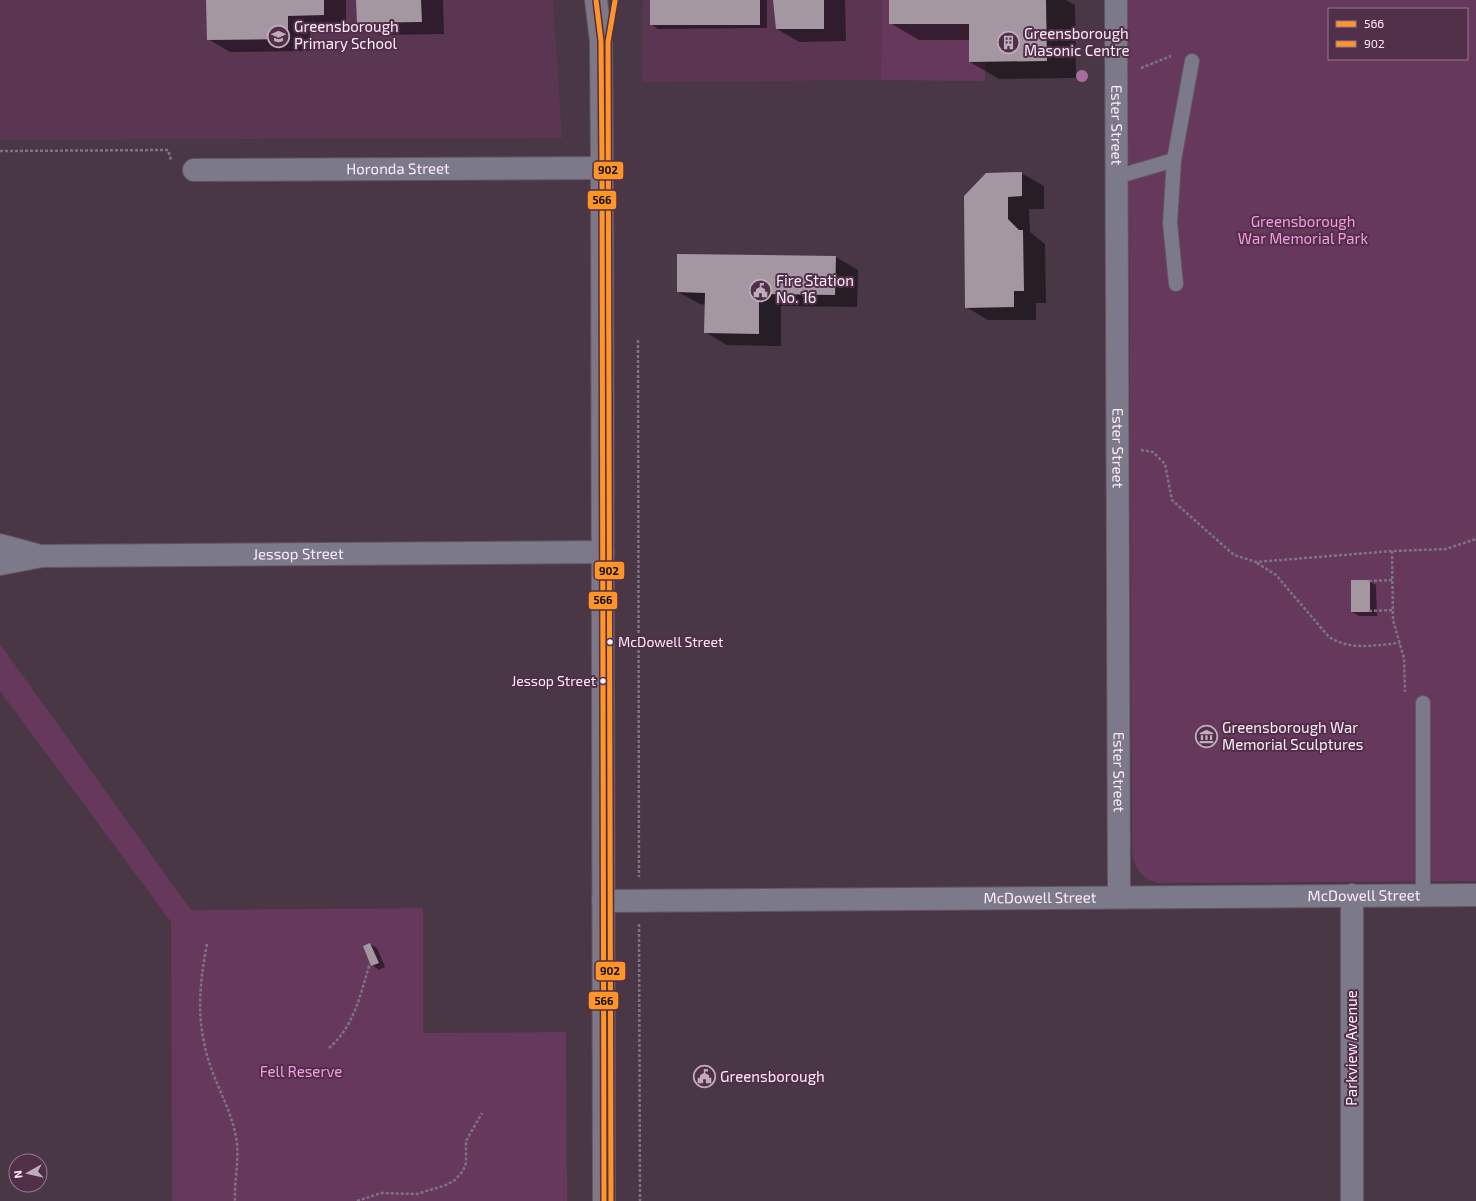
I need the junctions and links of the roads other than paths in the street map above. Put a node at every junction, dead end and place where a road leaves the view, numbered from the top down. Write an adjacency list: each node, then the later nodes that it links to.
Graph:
1 (596, 0): 4 (main road)
2 (608, 0): 4 (main road)
3 (1116, 0): 9 (street, Ester Street)
4 (601, 41): 7 (main road)
5 (1192, 61): 6 (lane)
6 (1174, 160): 9 (lane); 10 (lane)
7 (602, 168): 8 (street, Horonda Street); 12 (main road)
8 (194, 170)
9 (1116, 176): 19 (street, Ester Street)
10 (1176, 284)
11 (0, 545): 13 (street, Jessop Street)
12 (603, 552): 13 (street, Jessop Street); 20 (main road)
13 (42, 556): 14 (street, Jessop Street)
14 (0, 564)
15 (1423, 703): 17 (lane)
16 (1352, 895): 17 (street, McDowell Street); 19 (street, McDowell Street); 22 (street, Parkview Avenue)
17 (1423, 895): 18 (street, McDowell Street)
18 (1476, 895)
19 (1119, 897): 20 (street, McDowell Street)
20 (603, 901): 21 (main road)
21 (604, 1201)
22 (1352, 1201)

